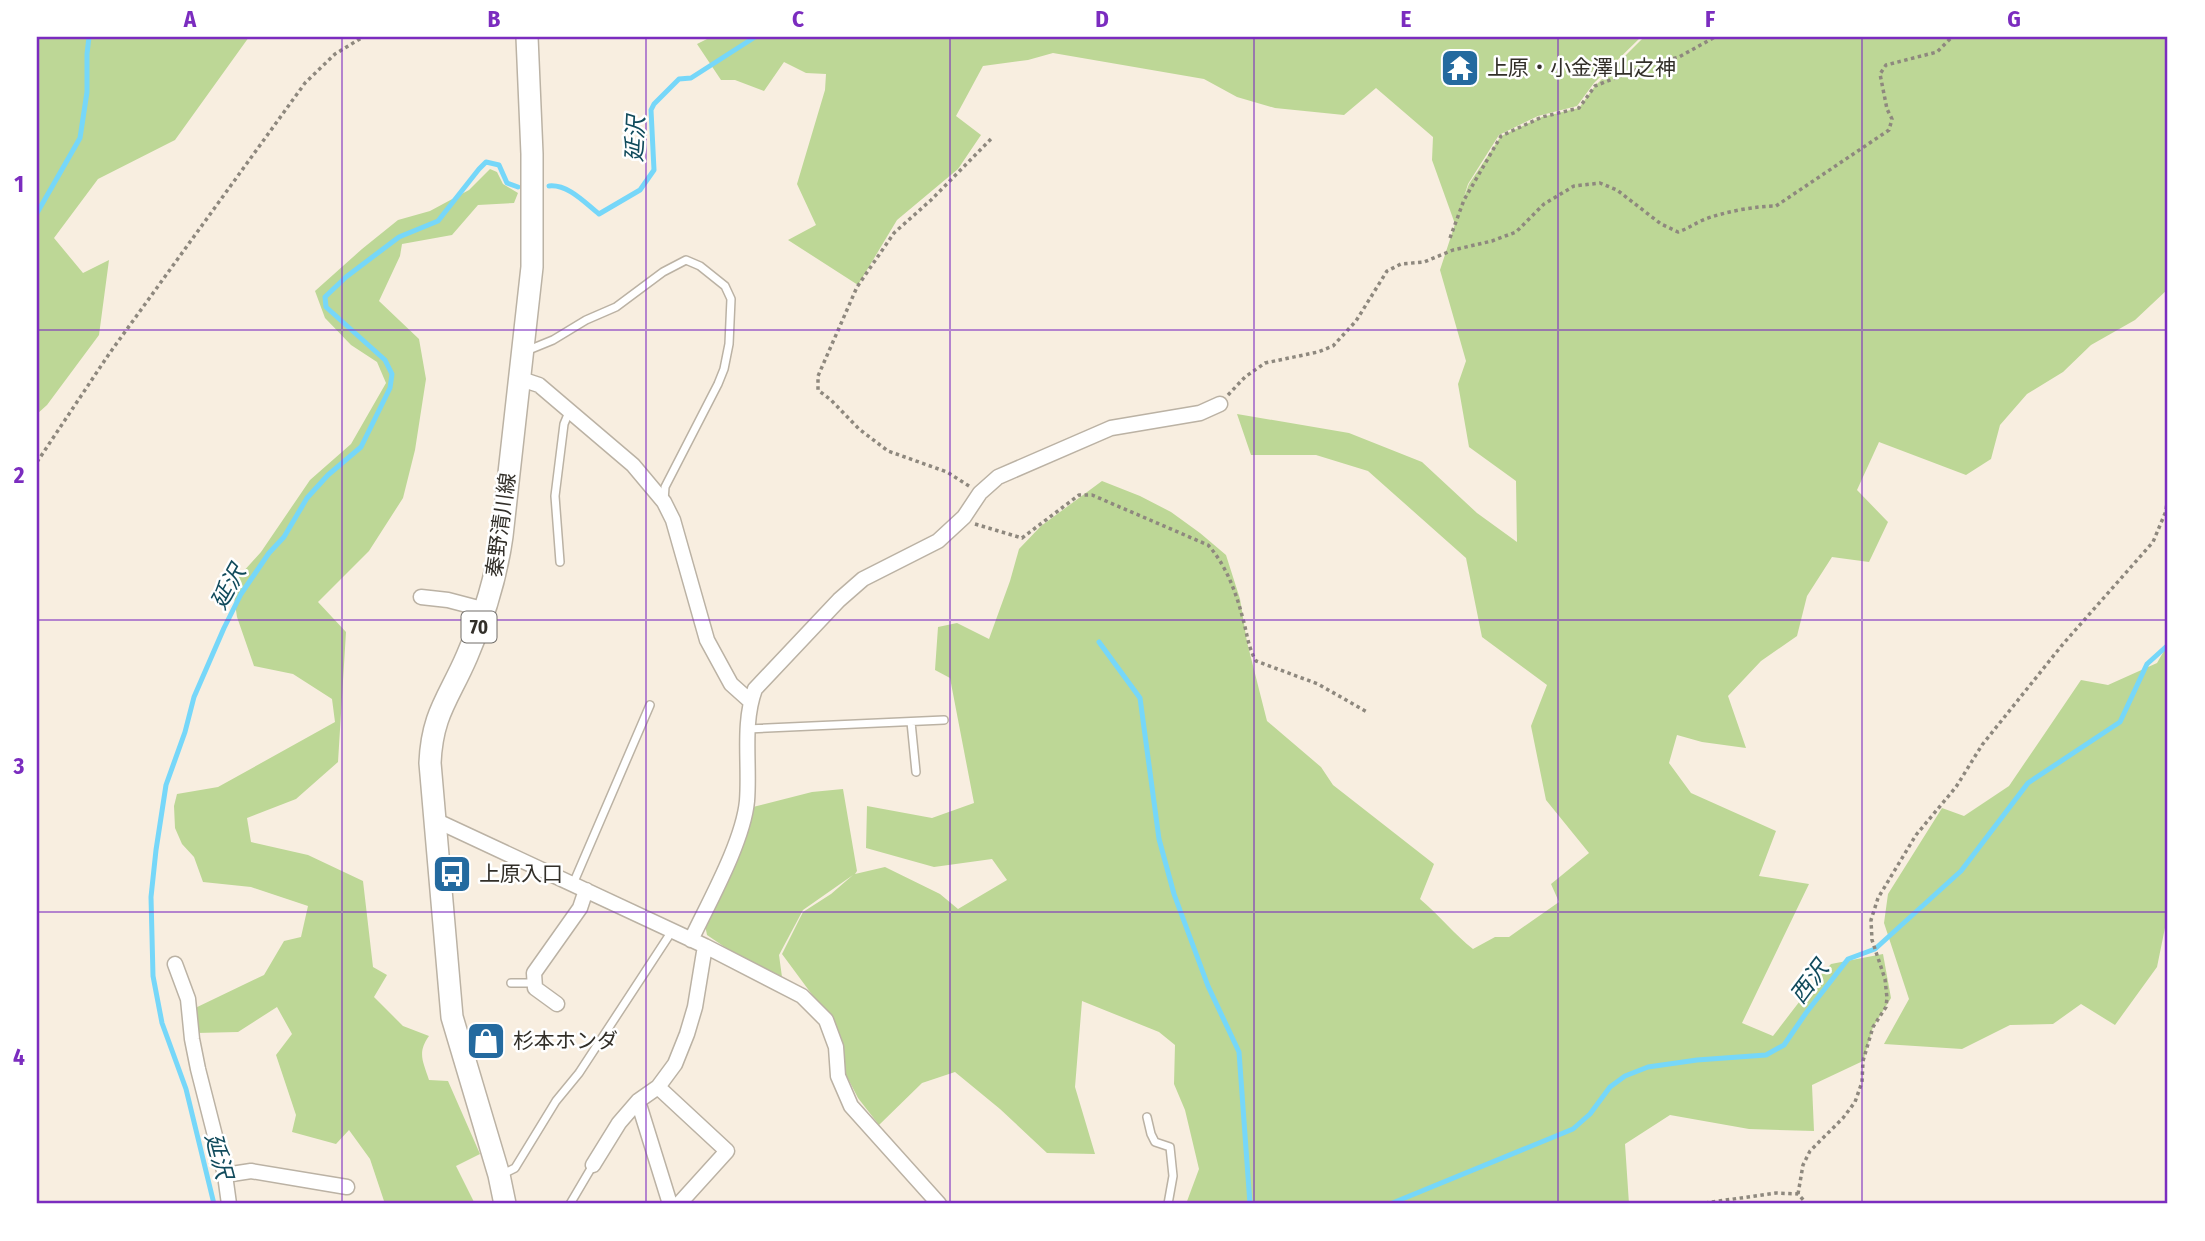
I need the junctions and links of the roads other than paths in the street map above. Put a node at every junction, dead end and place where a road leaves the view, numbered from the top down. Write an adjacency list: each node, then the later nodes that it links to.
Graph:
1 (527, 37): 2 (main road, 秦野清川線 / 70)
2 (522, 352): 3 (main road, 秦野清川線 / 70); 6 (lane)
3 (518, 378): 5 (street); 9 (main road, 秦野清川線 / 70)
4 (1220, 404): 10 (street)
5 (569, 412): 6 (street); 7 (lane)
6 (664, 502): 10 (street)
7 (560, 562)
8 (421, 597): 9 (street)
9 (486, 610): 16 (main road, 秦野清川線 / 70)
10 (750, 701): 14 (street)
11 (650, 705): 17 (lane)
12 (944, 720): 13 (lane)
13 (911, 722): 14 (lane); 15 (lane)
14 (748, 729): 19 (street)
15 (916, 772)
16 (435, 820): 17 (street); 29 (main road, 秦野清川線 / 70)
17 (580, 887): 18 (street); 21 (street)
18 (672, 931): 19 (street); 29 (lane)
19 (698, 943): 24 (street); 36 (street)
20 (175, 964): 28 (street)
21 (534, 982): 22 (lane); 23 (street)
22 (511, 983)
23 (557, 1004)
24 (658, 1087): 25 (street); 35 (street)
25 (638, 1101): 27 (street); 34 (street)
26 (1147, 1118): 37 (lane)
27 (593, 1165): 33 (lane)
28 (225, 1175): 30 (street); 31 (street)
29 (499, 1175): 32 (main road, 秦野清川線 / 70)
30 (347, 1187)
31 (229, 1204)
32 (505, 1204)
33 (570, 1204)
34 (670, 1204)
35 (679, 1204)
36 (939, 1204)
37 (1168, 1204)

